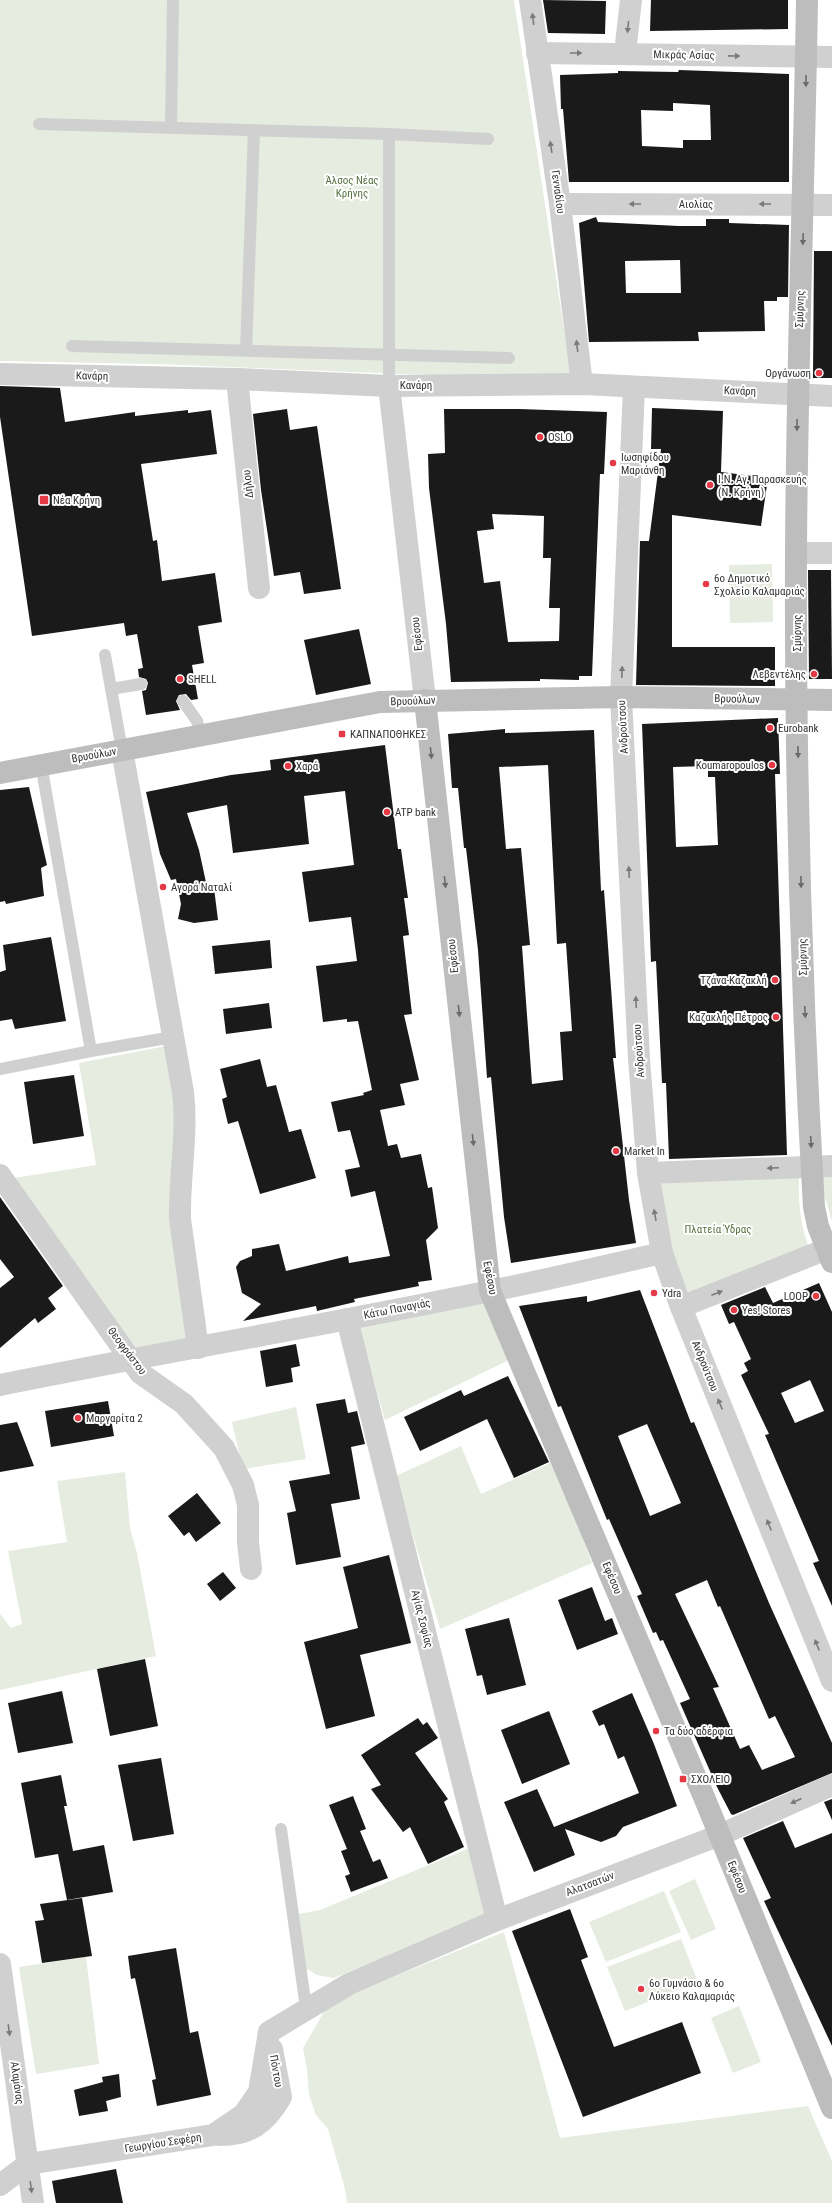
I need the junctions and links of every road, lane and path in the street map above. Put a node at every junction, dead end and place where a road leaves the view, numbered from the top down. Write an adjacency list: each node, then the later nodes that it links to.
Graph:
1 (173, 0): 10 (lane)
2 (530, 0): 5 (street, Γενναδίου, one-way to 2)
3 (630, 0): 6 (street, one-way to 6)
4 (807, 0): 7 (main road, Σμύρνης)
5 (537, 53): 6 (street, Μικράς Ασίας, one-way to 6); 14 (street, Γενναδίου, one-way to 5)
6 (625, 53): 7 (street, Μικράς Ασίας, one-way to 7)
7 (806, 57): 8 (street, Μικράς Ασίας); 15 (main road, Σμύρνης, one-way to 15)
8 (832, 58)
9 (39, 124): 10 (lane)
10 (171, 127): 11 (lane)
11 (254, 130): 12 (lane); 18 (lane)
12 (390, 134): 13 (lane); 19 (lane)
13 (488, 140)
14 (560, 204): 15 (street, Αιολίας, one-way to 14); 23 (street, Γενναδίου, one-way to 14)
15 (804, 204): 16 (street, Αιολίας); 26 (main road, Σμύρνης, one-way to 26)
16 (832, 205)
17 (72, 346): 18 (lane)
18 (246, 350): 19 (lane)
19 (389, 354): 20 (lane); 24 (lane)
20 (509, 358)
21 (0, 374): 22 (street, Κανάρη)
22 (237, 380): 24 (street, Κανάρη); 30 (street, Δήλου)
23 (582, 384): 24 (street, Κανάρη); 25 (street, Κανάρη)
24 (389, 386): 36 (street, Εφέσου)
25 (634, 387): 26 (street, Κανάρη); 34 (street, Ανδρούτσου, one-way to 25)
26 (798, 394): 27 (street, Κανάρη); 28 (main road, Σμύρνης, one-way to 28)
27 (832, 396)
28 (796, 553): 29 (street); 35 (main road, Σμύρνης)
29 (832, 553)
30 (259, 588)
31 (105, 655): 33 (lane)
32 (141, 684): 33 (lane)
33 (111, 689): 40 (lane)
34 (621, 697): 35 (main road, Βρυούλων); 36 (main road, Βρυούλων); 47 (street, Ανδρούτσου, one-way to 34)
35 (797, 699): 37 (main road, Βρυούλων); 46 (main road, Σμύρνης, one-way to 46)
36 (425, 700): 39 (main road, Βρυούλων); 51 (main road, Εφέσου, one-way to 51)
37 (832, 700)
38 (183, 701): 39 (lane)
39 (200, 737): 40 (main road, Βρυούλων)
40 (122, 750): 41 (main road, Βρυούλων); 43 (street)
41 (41, 764): 42 (main road, Βρυούλων); 44 (lane)
42 (0, 773)
43 (173, 1037): 44 (lane); 54 (street)
44 (91, 1050): 45 (lane)
45 (0, 1069)
46 (822, 1166): 47 (street, one-way to 47); 50 (main road, Σμύρνης)
47 (648, 1174): 49 (street, Ανδρούτσου, one-way to 47)
48 (0, 1175): 55 (street, Θεοφράστου)
49 (662, 1253): 51 (street, Κάτω Παναγιάς); 52 (street, Ανδρούτσου)
50 (830, 1253): 52 (street, one-way to 50)
51 (490, 1291): 53 (street, Κάτω Παναγιάς); 61 (main road, Εφέσου)
52 (681, 1307): 58 (street, Ανδρούτσου, one-way to 52)
53 (347, 1319): 54 (street, Κάτω Παναγιάς); 62 (street, Αγίας Σοφίας)
54 (198, 1348): 55 (street, Κάτω Παναγιάς)
55 (131, 1358): 56 (street, Κάτω Παναγιάς); 57 (street, Θεοφράστου)
56 (0, 1385)
57 (251, 1569)
58 (832, 1681)
59 (832, 1786): 61 (street, Αλατσατών, one-way to 61)
60 (281, 1829): 64 (lane)
61 (720, 1835): 62 (street, Αλατσατών); 65 (main road, Εφέσου)
62 (497, 1920): 64 (street, Αλατσατών)
63 (0, 1964): 67 (street, Αλαμάνας, one-way to 67)
64 (306, 2008): 66 (street, Πόντου)
65 (832, 2108)
66 (213, 2135): 67 (street, Γεωργίου Σεφέρη)
67 (28, 2164): 68 (street, Γεωργίου Σεφέρη); 69 (street, Αλαμάνας, one-way to 69)
68 (0, 2185)
69 (34, 2203)

